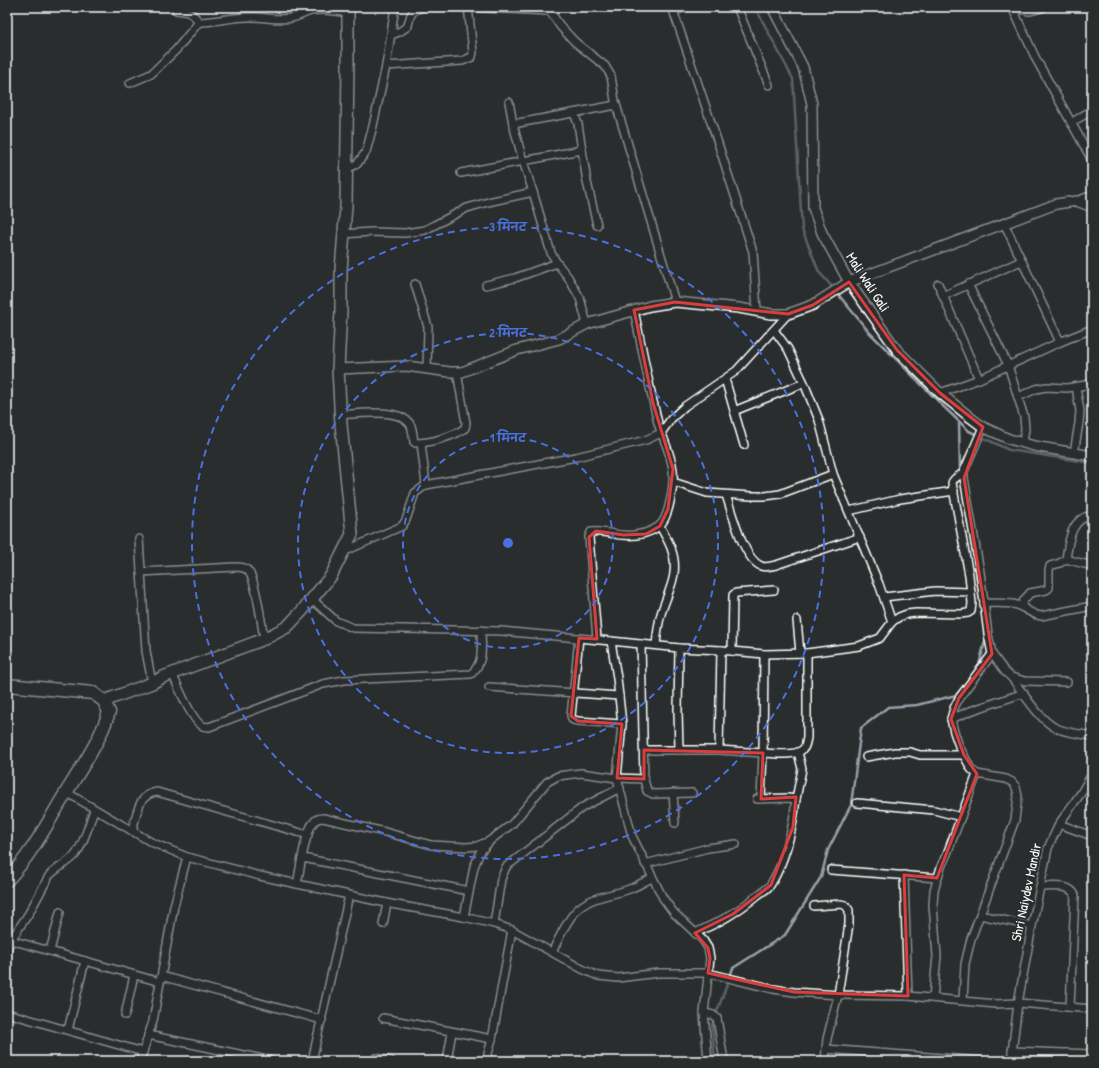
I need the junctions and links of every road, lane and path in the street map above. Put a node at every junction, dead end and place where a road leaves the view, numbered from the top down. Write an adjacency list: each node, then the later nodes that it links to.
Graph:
1 (175, 7): 14 (street)
2 (395, 7): 15 (street)
3 (423, 7): 15 (street)
4 (464, 7): 5 (street)
5 (468, 7): 11 (street); 16 (street)
6 (686, 7): 12 (street)
7 (737, 7): 18 (street)
8 (772, 7): 39 (street, Mali Wali Gali)
9 (1012, 7): 10 (street); 23 (street)
10 (1042, 7)
11 (547, 9): 20 (street)
12 (673, 9): 47 (street)
13 (348, 10): 14 (street); 28 (main road)
14 (199, 22): 17 (street)
15 (391, 35): 16 (street)
16 (386, 66): 28 (street)
17 (130, 83)
18 (769, 85)
19 (509, 102): 24 (street)
20 (616, 105): 22 (street); 45 (street)
21 (1092, 110): 23 (street)
22 (574, 113): 24 (street); 25 (street)
23 (1071, 122): 26 (street)
24 (513, 124): 27 (street)
25 (581, 150): 27 (street); 35 (street)
26 (1092, 160)
27 (523, 161): 29 (street); 30 (street)
28 (346, 170): 36 (main road)
29 (461, 173)
30 (533, 192): 36 (street); 38 (street)
31 (1092, 195): 32 (street)
32 (1078, 200): 33 (street); 34 (street)
33 (1092, 207)
34 (1004, 223): 37 (street); 39 (street)
35 (597, 225)
36 (343, 234): 54 (main road)
37 (1020, 261): 42 (street); 52 (street)
38 (557, 263): 43 (street); 49 (street)
39 (849, 282): 48 (street); 62 (street, Mali Wali Gali)
40 (415, 284): 55 (street)
41 (938, 284): 44 (street)
42 (968, 284): 44 (street); 53 (street)
43 (486, 285)
44 (943, 296): 57 (street)
45 (675, 302): 46 (street); 47 (street)
46 (634, 310): 49 (street); 67 (street)
47 (757, 311): 48 (street)
48 (788, 314): 51 (street)
49 (587, 324): 56 (street)
50 (1092, 329): 52 (street)
51 (774, 330): 58 (street); 59 (street)
52 (1060, 342): 53 (street)
53 (1008, 366): 57 (street); 63 (street)
54 (338, 369): 55 (street); 65 (main road)
55 (427, 369): 56 (street)
56 (457, 372): 69 (street)
57 (979, 378): 62 (street)
58 (725, 379): 64 (street); 67 (street)
59 (804, 383): 64 (street); 73 (street)
60 (1092, 384): 61 (street)
61 (1076, 387): 63 (street); 71 (street)
62 (940, 393): 66 (street, Mali Wali Gali)
63 (1018, 397): 68 (street)
64 (734, 411): 70 (street)
65 (340, 415): 69 (street); 84 (main road)
66 (982, 430): 68 (street, Mali Wali Gali); 74 (street)
67 (661, 433): 75 (street); 76 (street)
68 (1023, 442): 71 (street, Mali Wali Gali)
69 (421, 443): 76 (street)
70 (744, 446)
71 (1074, 453): 72 (street, Mali Wali Gali)
72 (1092, 456)
73 (834, 474): 78 (street); 79 (street)
74 (961, 474): 77 (street); 88 (street)
75 (673, 482): 78 (street); 81 (street)
76 (426, 485): 84 (street)
77 (954, 491): 79 (street); 89 (street)
78 (726, 495): 82 (street)
79 (849, 511): 82 (street)
80 (1092, 515): 85 (street)
81 (660, 526): 102 (street); 105 (street)
82 (860, 536): 92 (street)
83 (139, 539): 87 (street)
84 (343, 552): 93 (main road)
85 (1066, 559): 86 (street); 96 (street)
86 (1092, 566)
87 (141, 572): 101 (street); 115 (street)
88 (980, 572): 89 (street); 94 (street)
89 (969, 576): 91 (street)
90 (774, 590): 108 (street)
91 (971, 592): 92 (street); 98 (street)
92 (884, 597): 98 (street)
93 (312, 599): 99 (street); 101 (main road)
94 (984, 603): 96 (street); 111 (street)
95 (1092, 606): 96 (street)
96 (1021, 607)
97 (797, 620): 109 (street)
98 (892, 622): 109 (street)
99 (481, 630): 100 (street); 112 (street)
100 (579, 638): 102 (street); 118 (street)
101 (264, 640): 112 (main road)
102 (597, 640): 103 (street)
103 (611, 641): 104 (street); 120 (street)
104 (642, 644): 105 (street); 125 (street)
105 (656, 645): 106 (street)
106 (679, 648): 107 (street); 126 (street)
107 (721, 650): 108 (street); 127 (street)
108 (732, 651): 110 (street)
109 (803, 653): 110 (street); 128 (street)
110 (764, 654): 129 (street)
111 (992, 654): 113 (street); 122 (street)
112 (172, 673): 115 (main road)
113 (1011, 677): 114 (street); 119 (street)
114 (1067, 682)
115 (152, 683): 121 (main road)
116 (7, 684): 121 (highway)
117 (490, 687): 118 (street)
118 (573, 693): 120 (street); 123 (street)
119 (1024, 693): 122 (street); 124 (street)
120 (619, 696): 123 (street)
121 (104, 701): 137 (highway)
122 (951, 719): 130 (street)
123 (622, 724): 134 (street)
124 (1092, 736)
125 (644, 750): 126 (street); 135 (street)
126 (679, 750): 127 (street)
127 (719, 750): 129 (street)
128 (798, 752): 129 (street); 140 (street)
129 (763, 753): 140 (street)
130 (964, 755): 131 (street); 132 (street)
131 (866, 757)
132 (976, 774): 143 (street); 168 (street)
133 (1092, 774): 145 (street, Shri Naiydev Mandir)
134 (618, 778): 135 (street); 136 (street); 149 (street)
135 (644, 779): 139 (street)
136 (620, 788): 153 (street); 171 (street)
137 (66, 792): 142 (street); 154 (highway)
138 (692, 793): 139 (street)
139 (673, 794): 144 (street)
140 (796, 799): 174 (street)
141 (857, 803): 143 (street)
142 (94, 810): 146 (street); 175 (street)
143 (961, 817): 159 (street)
144 (675, 823)
145 (1059, 824): 148 (street); 162 (street, Shri Naiydev Mandir)
146 (132, 831): 147 (street); 151 (street)
147 (308, 834): 149 (street); 152 (street)
148 (1092, 836)
149 (492, 839): 163 (street)
150 (736, 844): 153 (street)
151 (186, 857): 161 (street); 182 (street)
152 (303, 858): 161 (street); 163 (street)
153 (645, 864): 158 (street)
154 (21, 865): 156 (street); 160 (highway)
155 (831, 870): 157 (street)
156 (7, 873)
157 (904, 875): 159 (street); 184 (street)
158 (652, 878): 174 (street); 178 (street)
159 (937, 878): 185 (street)
160 (7, 880)
161 (297, 884): 164 (street)
162 (1040, 887): 172 (street, Shri Naiydev Mandir); 188 (street)
163 (469, 891): 169 (street)
164 (349, 895): 165 (street); 194 (street)
165 (387, 903): 169 (street); 170 (street)
166 (814, 906): 183 (street)
167 (60, 912): 177 (street)
168 (980, 915): 172 (street); 186 (street)
169 (464, 917): 171 (street)
170 (383, 924)
171 (494, 924): 173 (street)
172 (1032, 926): 187 (street, Shri Naiydev Mandir)
173 (512, 930): 178 (street); 198 (street)
174 (695, 933): 180 (street)
175 (9, 940): 176 (street); 177 (street)
176 (7, 949)
177 (50, 951): 179 (street)
178 (552, 952): 180 (street)
179 (85, 961): 181 (street); 195 (street)
180 (709, 974): 183 (street); 191 (street)
181 (134, 975): 182 (street); 192 (street)
182 (161, 979): 194 (street); 197 (street)
183 (838, 995): 184 (street); 199 (street)
184 (908, 996): 185 (street)
185 (933, 998): 186 (street)
186 (963, 1000): 187 (street)
187 (1018, 1003): 188 (street); 200 (street, Shri Naiydev Mandir)
188 (1070, 1007): 189 (street)
189 (1092, 1009)
190 (7, 1013): 195 (street)
191 (704, 1013): 211 (street); 212 (street)
192 (125, 1015)
193 (383, 1018): 196 (street)
194 (322, 1020): 207 (street)
195 (68, 1030): 201 (street)
196 (452, 1032): 198 (street); 209 (street)
197 (148, 1036): 201 (street); 204 (street)
198 (492, 1040): 210 (street)
199 (826, 1049): 213 (street); 214 (street)
200 (1012, 1051): 202 (street); 215 (street, Shri Naiydev Mandir)
201 (143, 1052): 205 (street)
202 (1092, 1054)
203 (376, 1058): 208 (street)
204 (252, 1059): 206 (street)
205 (140, 1061)
206 (272, 1061)
207 (312, 1061)
208 (391, 1061)
209 (447, 1061)
210 (486, 1061)
211 (708, 1061)
212 (724, 1061)
213 (825, 1061)
214 (982, 1061)
215 (1011, 1061)

